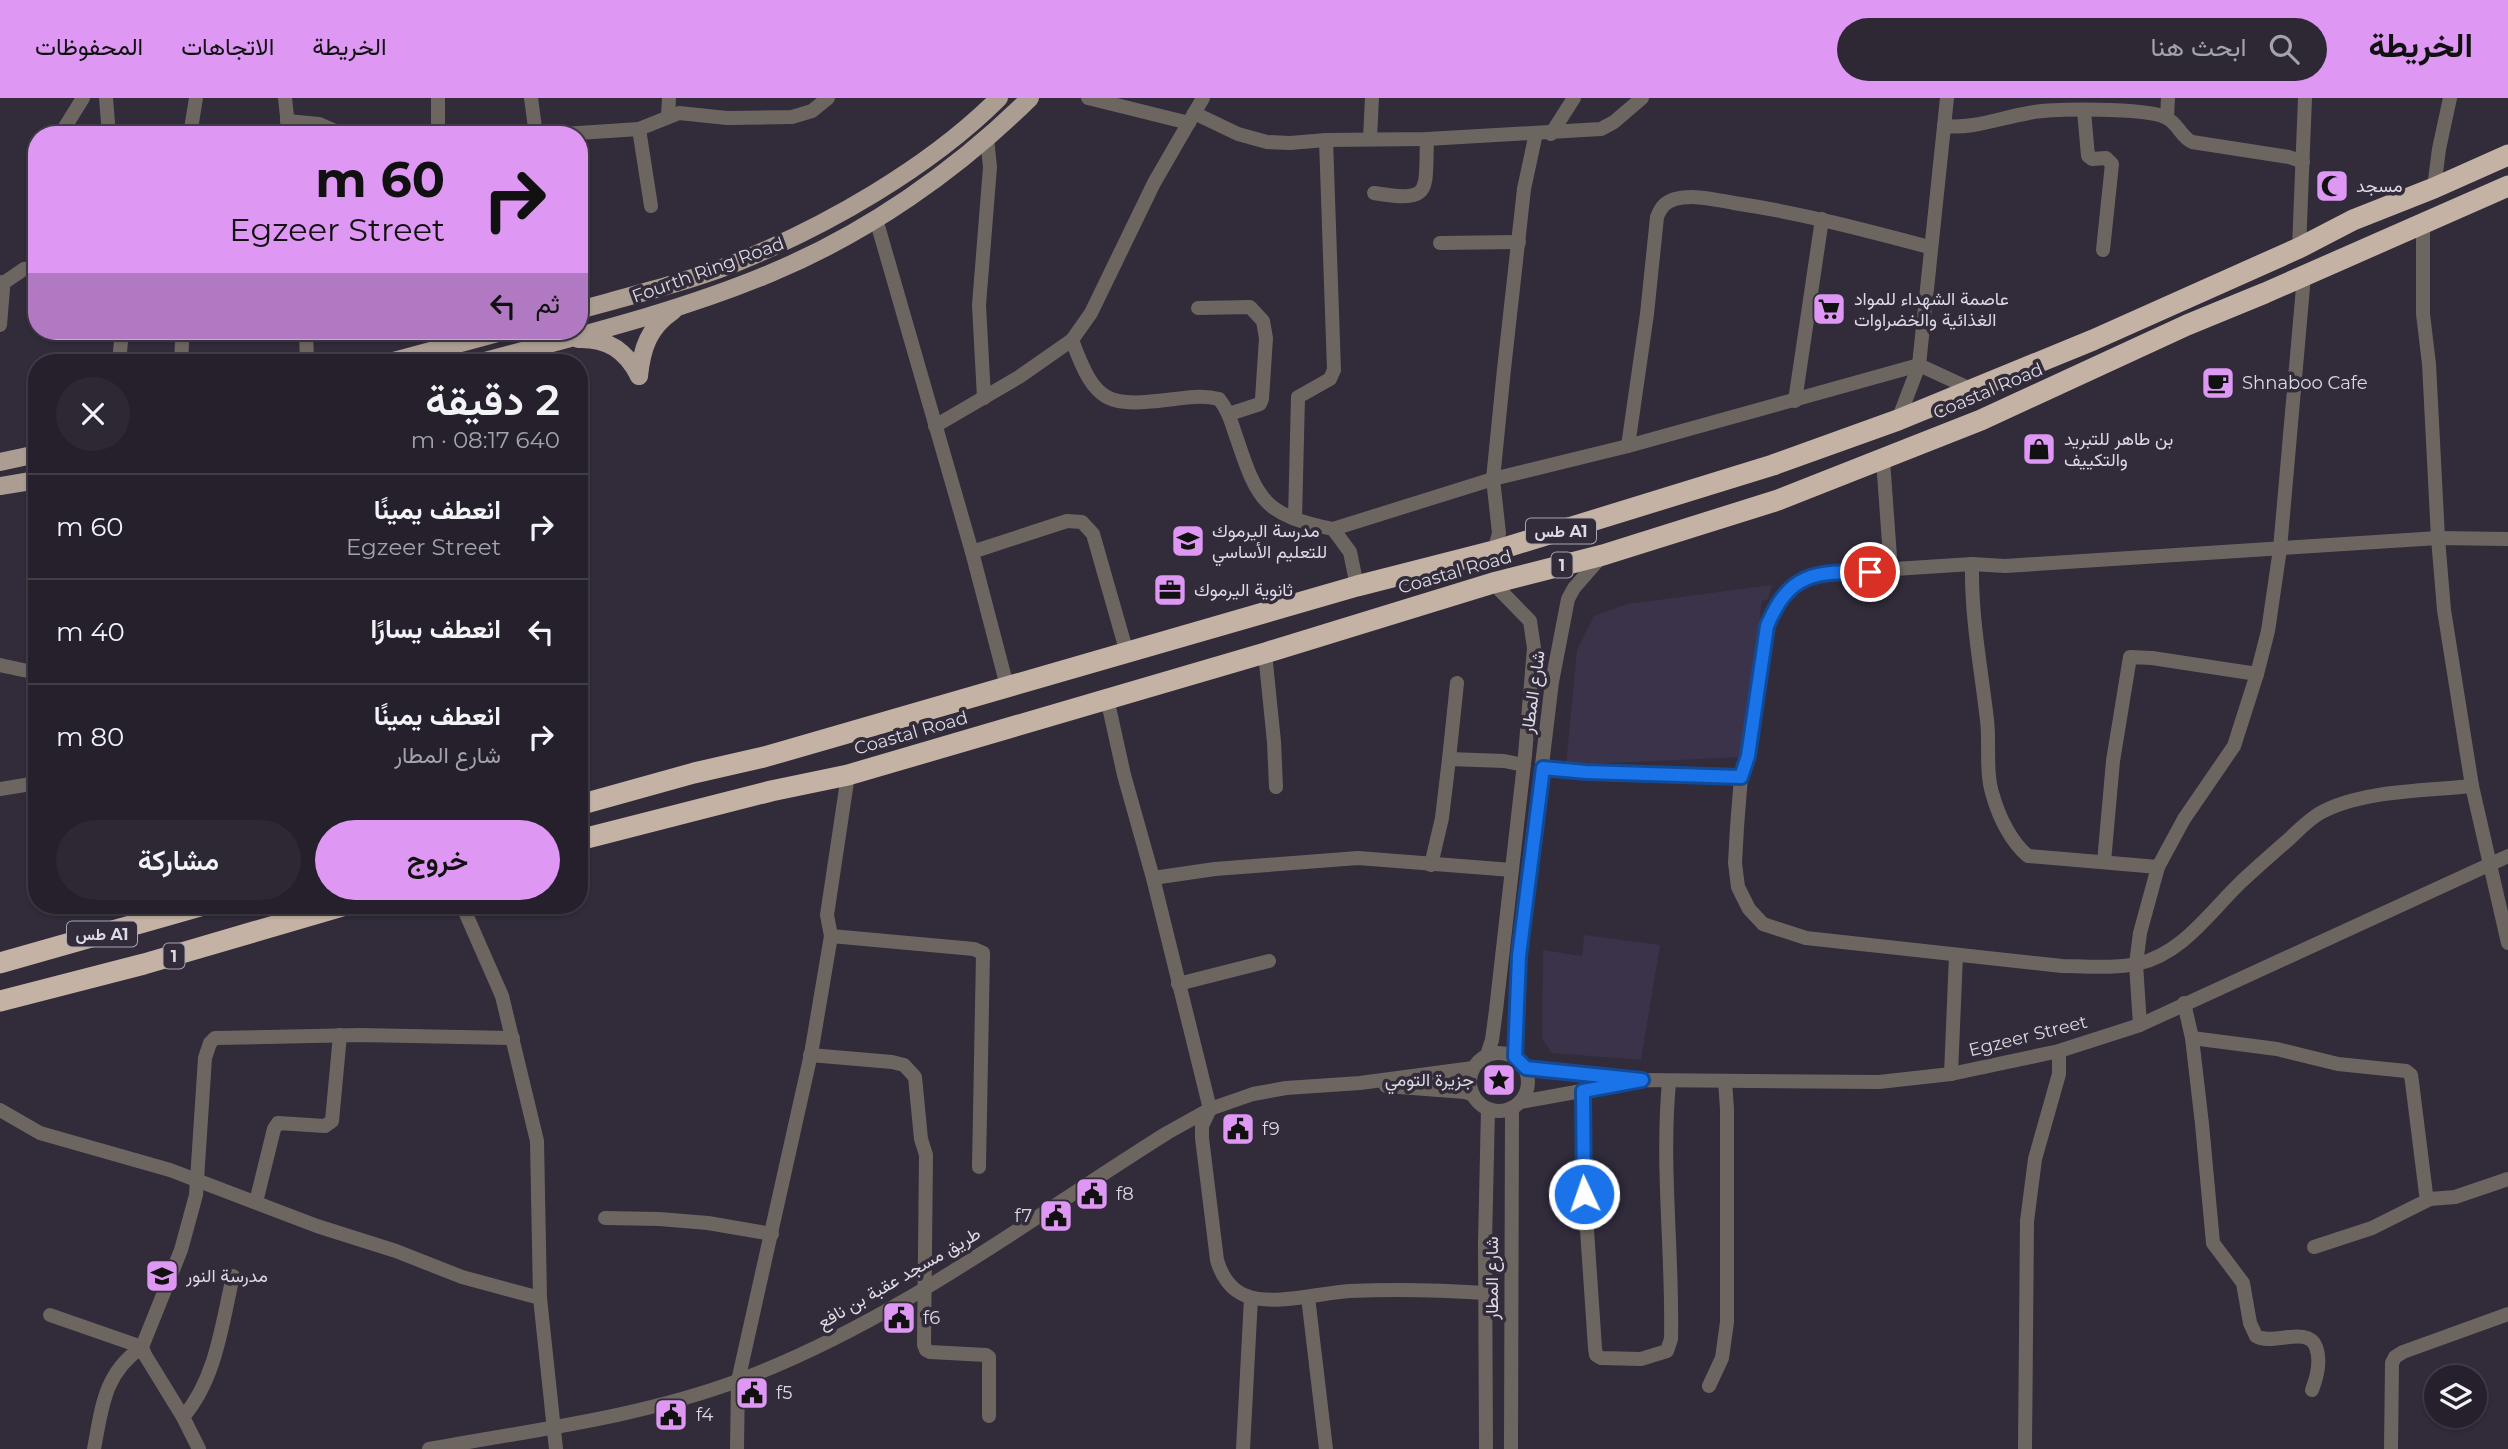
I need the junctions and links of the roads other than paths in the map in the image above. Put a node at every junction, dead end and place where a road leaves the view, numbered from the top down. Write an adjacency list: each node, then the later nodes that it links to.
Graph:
1 (83, 98): 24 (street)
2 (106, 98): 25 (street)
3 (196, 98): 26 (street)
4 (285, 98): 27 (street)
5 (438, 98): 30 (street)
6 (531, 98): 31 (street)
7 (669, 98): 21 (street)
8 (828, 98): 21 (street)
9 (999, 98): 58 (main road, Fourth Ring Road)
10 (1030, 98): 37 (main road, Fourth Ring Road)
11 (1088, 98): 22 (street)
12 (1202, 98): 22 (street)
13 (1372, 98): 36 (street)
14 (1574, 98): 35 (street)
15 (1642, 98): 35 (street)
16 (1947, 98): 32 (street)
17 (2168, 98): 23 (street)
18 (2305, 98): 41 (street)
19 (2450, 98): 43 (street)
20 (2084, 111): 23 (street); 32 (street); 53 (street)
21 (668, 116): 33 (street)
22 (1192, 118): 39 (street); 65 (street)
23 (2167, 118): 41 (street)
24 (66, 126)
25 (108, 126)
26 (191, 126)
27 (288, 126)
28 (304, 126): 29 (street)
29 (324, 126)
30 (438, 126)
31 (535, 126)
32 (1944, 126): 51 (street)
33 (639, 129): 34 (street); 45 (street)
34 (588, 132)
35 (1544, 134): 38 (street); 49 (street)
36 (1370, 138): 38 (street); 39 (street)
37 (987, 139): 46 (main road, Fourth Ring Road); 72 (street)
38 (1427, 139): 44 (street)
39 (1326, 140): 84 (street)
40 (2508, 155): 43 (highway, Coastal Road / طس A1)
41 (2302, 162): 52 (street)
42 (2508, 186): 48 (highway, Coastal Road / 1)
43 (2434, 188): 52 (highway, Coastal Road / طس A1)
44 (1374, 193)
45 (651, 206)
46 (876, 219): 57 (main road, Fourth Ring Road); 76 (street)
47 (1822, 219): 51 (street); 73 (street); 77 (street)
48 (2423, 224): 55 (highway, Coastal Road / 1); 86 (street)
49 (1518, 242): 50 (street); 81 (street)
50 (1440, 243)
51 (1930, 247): 70 (street)
52 (2298, 248): 71 (highway, Coastal Road / طس A1)
53 (2103, 250)
54 (28, 269): 56 (street)
55 (2304, 276): 79 (highway, Coastal Road / 1); 88 (street)
56 (1, 283): 60 (street)
57 (683, 305): 61 (main road, Fourth Ring Road); 62 (main road)
58 (588, 307)
59 (1198, 308): 74 (street)
60 (0, 325)
61 (588, 333)
62 (588, 338)
63 (453, 340): 68 (main road)
64 (564, 340): 69 (main road, Fourth Ring Road)
65 (1072, 340): 72 (street); 74 (street)
66 (183, 343): 67 (street)
67 (182, 354)
68 (413, 354)
69 (511, 354)
70 (1919, 365): 71 (street); 73 (street); 75 (street)
71 (1973, 390): 75 (highway, Coastal Road / طس A1)
72 (984, 398): 76 (street)
73 (1795, 401): 77 (street)
74 (1229, 414): 84 (street)
75 (1898, 420): 89 (highway, Coastal Road / طس A1)
76 (935, 426): 90 (street)
77 (1628, 446): 81 (street)
78 (28, 456): 80 (main road)
79 (1883, 460): 91 (highway, Coastal Road / 1); 93 (street)
80 (0, 462)
81 (1493, 479): 85 (street); 89 (street)
82 (28, 481): 83 (main road)
83 (0, 486)
84 (1295, 519): 85 (street)
85 (1333, 529): 95 (street)
86 (2438, 538): 87 (street); 88 (street); 114 (street)
87 (2508, 539)
88 (2280, 549): 92 (street); 100 (street)
89 (1494, 551): 95 (highway, Coastal Road / طس A1)
90 (972, 552): 96 (street); 104 (street)
91 (1603, 555): 94 (highway, Coastal Road / 1); 102 (street, شارع المطار)
92 (1972, 564): 93 (street); 122 (street)
93 (1891, 571): 112 (street)
94 (1493, 583): 97 (highway, Coastal Road / 1); 101 (street, شارع المطار)
95 (1357, 586): 96 (highway, Coastal Road / طس A1)
96 (1127, 653): 104 (highway, Coastal Road / طس A1)
97 (1265, 653): 105 (highway, Coastal Road / 1); 115 (street)
98 (0, 665): 99 (street)
99 (28, 671)
100 (2258, 674): 122 (street); 125 (street)
101 (1531, 680): 102 (street); 108 (street, شارع المطار)
102 (1552, 682): 109 (street, شارع المطار)
103 (1457, 683): 107 (street)
104 (1007, 686): 106 (highway, Coastal Road / طس A1)
105 (1107, 698): 111 (highway, Coastal Road / 1); 127 (street)
106 (764, 757): 110 (highway, Coastal Road / طس A1); 117 (highway)
107 (1449, 759): 108 (street); 124 (street)
108 (1524, 765): 126 (street, شارع المطار)
109 (1543, 768): 112 (street); 147 (street, شارع المطار)
110 (694, 773): 118 (highway, Coastal Road / طس A1); 119 (highway)
111 (848, 775): 117 (highway, Coastal Road / 1); 131 (street)
112 (1741, 777): 133 (street)
113 (28, 784): 116 (street)
114 (2472, 786): 123 (street); 136 (street)
115 (1276, 787)
116 (0, 789)
117 (772, 791): 119 (highway, Coastal Road / 1)
118 (588, 802)
119 (698, 809): 120 (highway, Coastal Road / 1)
120 (588, 838)
121 (2508, 856): 123 (street, Egzeer Street)
122 (2104, 862): 125 (street)
123 (2490, 864): 132 (street); 139 (street, Egzeer Street)
124 (1432, 865): 126 (street); 127 (street)
125 (2158, 867): 136 (street)
126 (1512, 870): 146 (street, شارع المطار)
127 (1153, 878): 137 (street)
128 (173, 914): 135 (highway, طس A1)
129 (315, 914): 138 (highway, 1)
130 (466, 914): 142 (street)
131 (831, 936): 145 (street); 161 (street)
132 (2508, 943)
133 (1956, 956): 136 (street); 150 (street)
134 (1269, 961): 137 (street)
135 (0, 964)
136 (2136, 964): 140 (street)
137 (1178, 984): 158 (street)
138 (0, 1001)
139 (2185, 1003): 140 (street, Egzeer Street); 143 (street)
140 (2140, 1025): 144 (street, Egzeer Street)
141 (340, 1035): 142 (street); 163 (street); 165 (street)
142 (513, 1038): 173 (street)
143 (2192, 1038): 164 (street); 180 (street)
144 (2059, 1051): 150 (street, Egzeer Street); 193 (street)
145 (810, 1055): 167 (street); 170 (street)
146 (1487, 1055): 147 (street); 148 (street)
147 (1515, 1057): 149 (street)
148 (1473, 1068): 154 (street, طريق مسجد عقبة بن نافع); 156 (street)
149 (1526, 1068): 151 (street); 157 (street)
150 (1951, 1074): 152 (street, Egzeer Street)
151 (1642, 1080): 153 (street, Egzeer Street); 155 (street, Egzeer Street)
152 (1725, 1081): 153 (street, Egzeer Street); 179 (street)
153 (1669, 1082): 155 (street)
154 (1360, 1083): 156 (street, طريق مسجد عقبة بن نافع); 158 (street, طريق مسجد عقبة بن نافع)
155 (1583, 1091): 157 (street, Egzeer Street)
156 (1473, 1095): 159 (street)
157 (1516, 1105): 159 (street); 192 (street, شارع المطار)
158 (1210, 1109): 170 (street, طريق مسجد عقبة بن نافع); 174 (street)
159 (1488, 1109): 171 (street, شارع المطار)
160 (0, 1110): 163 (street)
161 (979, 1167)
162 (2508, 1179): 164 (street)
163 (198, 1180): 165 (street); 177 (street)
164 (2430, 1199): 168 (street)
165 (256, 1202): 173 (street)
166 (604, 1218): 167 (street)
167 (772, 1234): 178 (street)
168 (2314, 1247)
169 (233, 1276): 182 (street)
170 (926, 1288): 178 (street, طريق مسجد عقبة بن نافع); 181 (street)
171 (1485, 1293): 172 (street); 191 (street, شارع المطار)
172 (1308, 1297): 174 (street); 190 (street)
173 (540, 1298): 183 (street)
174 (1251, 1298): 189 (street)
175 (2508, 1314): 194 (street)
176 (50, 1315): 177 (street)
177 (142, 1347): 182 (street); 184 (street)
178 (738, 1381): 183 (street, طريق مسجد عقبة بن نافع); 188 (street)
179 (1709, 1385)
180 (2312, 1390)
181 (989, 1416)
182 (183, 1417): 185 (street)
183 (554, 1427): 186 (street, طريق مسجد عقبة بن نافع); 187 (street)
184 (94, 1449)
185 (199, 1449)
186 (429, 1449)
187 (556, 1449)
188 (737, 1449)
189 (1243, 1449)
190 (1326, 1449)
191 (1486, 1449)
192 (1511, 1449)
193 (2025, 1449)
194 (2391, 1449)

